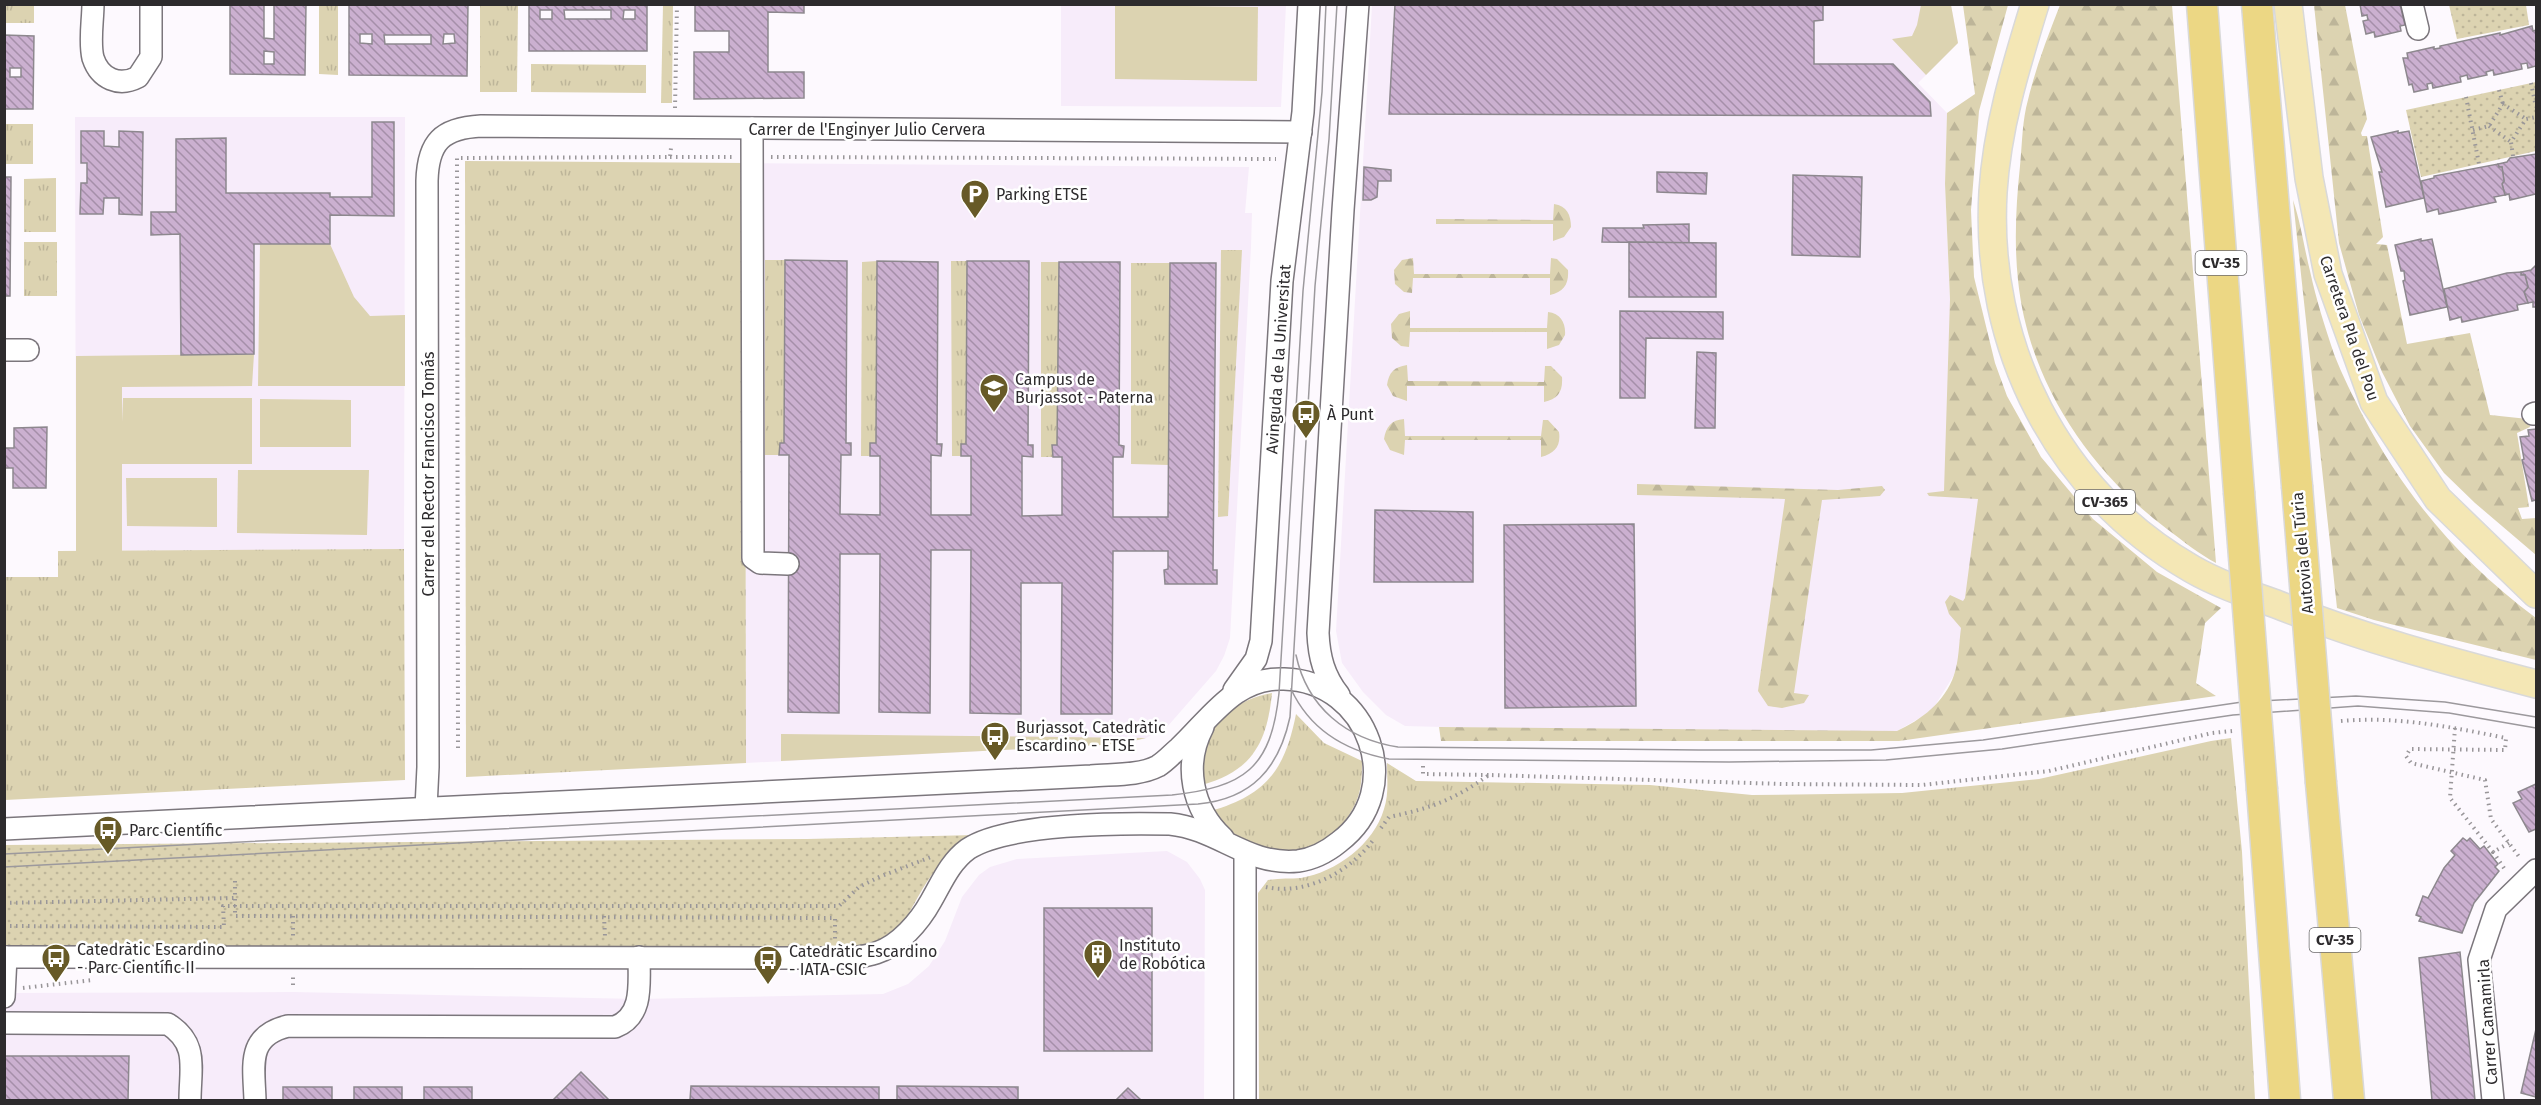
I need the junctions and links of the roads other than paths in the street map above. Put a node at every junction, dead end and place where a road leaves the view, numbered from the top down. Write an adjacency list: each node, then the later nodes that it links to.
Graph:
1 (93, 4): 2 (street)
2 (151, 4)
3 (1309, 4): 12 (street, Avinguda de la Universitat)
4 (1358, 4): 19 (street)
5 (2035, 4): 18 (main road, CV-365)
6 (2202, 4): 33 (highway, CV-35, bridge)
7 (2257, 4): 34 (highway, Autovia del Túria / CV-35, bridge)
8 (2288, 4): 17 (main road, Carretera Pla del Pou)
9 (2412, 4): 10 (street)
10 (2418, 29)
11 (752, 128): 12 (street, Carrer de l'Enginyer Julio Cervera); 13 (street, Carrer de l'Enginyer Julio Cervera); 16 (street)
12 (1301, 132): 20 (street, Avinguda de la Universitat)
13 (437, 142): 22 (street, Carrer del Rector Francisco Tomás)
14 (4, 350): 15 (street)
15 (28, 350)
16 (788, 564)
17 (2536, 594)
18 (2536, 684)
19 (1343, 701): 20 (street); 24 (street)
20 (1223, 702): 21 (street)
21 (1207, 719): 22 (street); 24 (street)
22 (426, 808): 23 (street)
23 (4, 829)
24 (1238, 849): 27 (street); 32 (street)
25 (2534, 872): 35 (street, Carrer Camamirla)
26 (5, 957): 27 (street); 28 (street)
27 (639, 957): 31 (street)
28 (13, 992)
29 (4, 1023): 30 (street)
30 (190, 1101)
31 (255, 1101)
32 (1245, 1101)
33 (2285, 1101)
34 (2349, 1101)
35 (2493, 1101)

